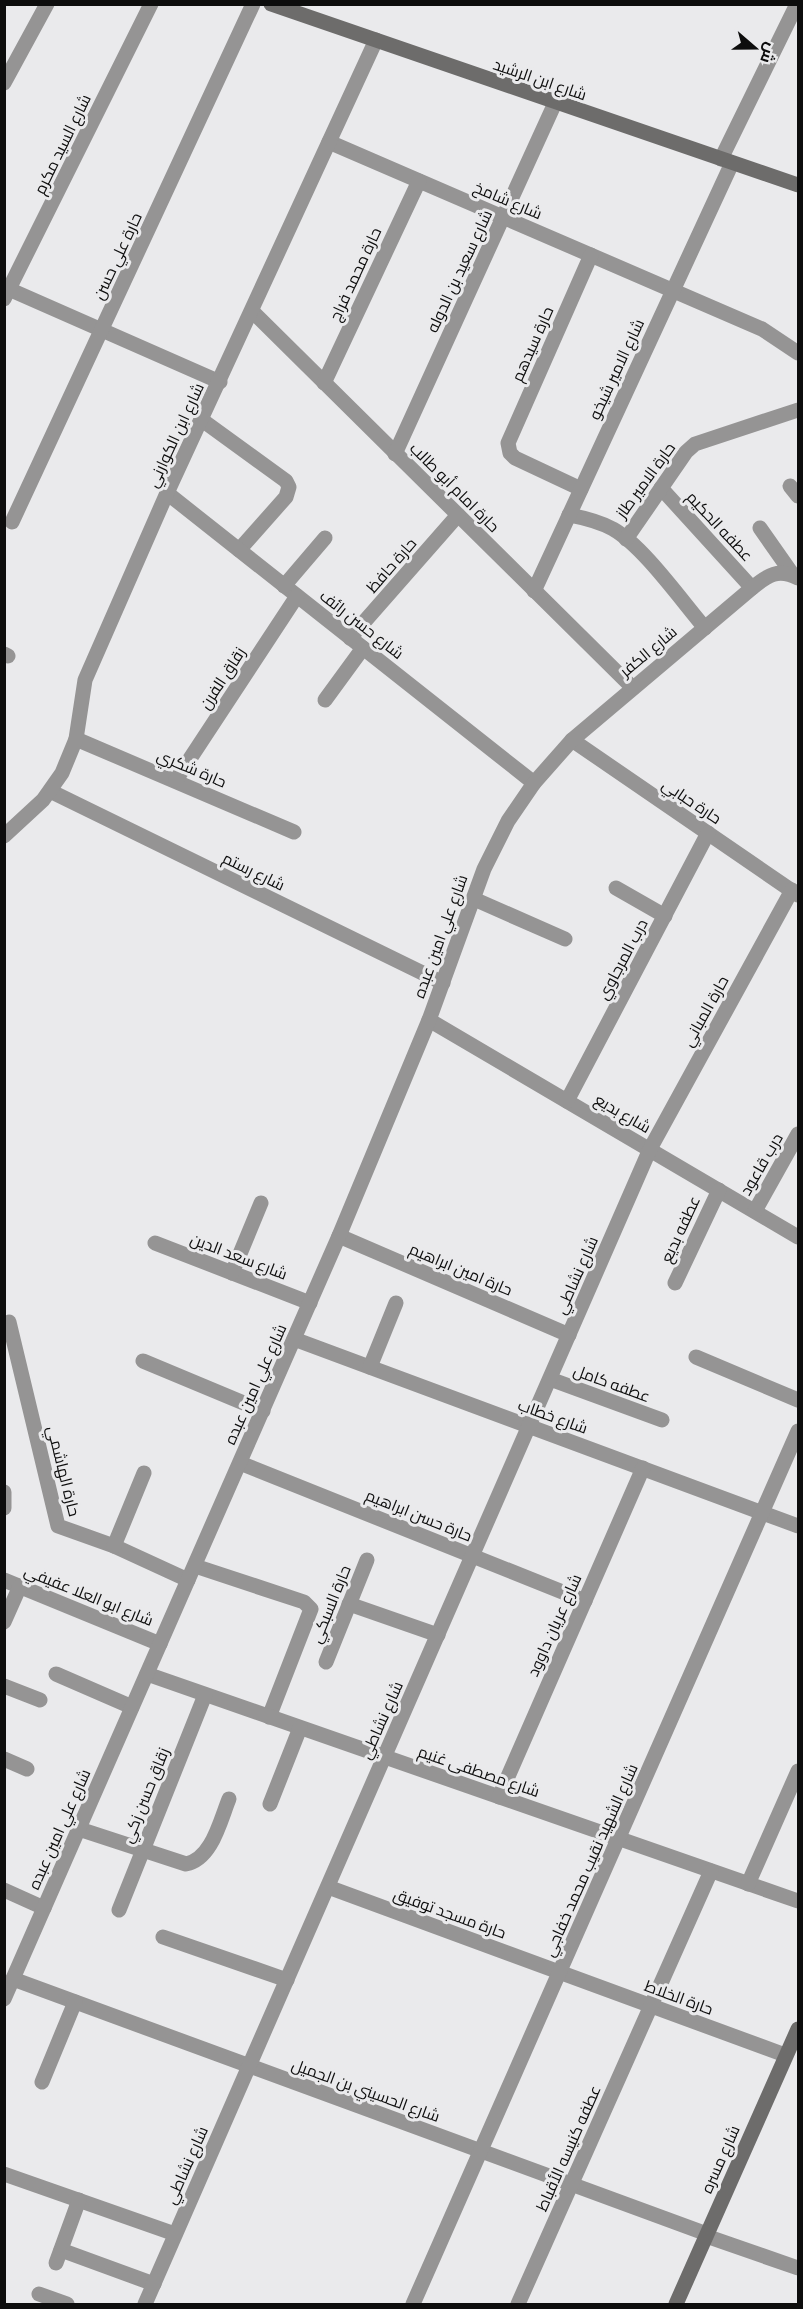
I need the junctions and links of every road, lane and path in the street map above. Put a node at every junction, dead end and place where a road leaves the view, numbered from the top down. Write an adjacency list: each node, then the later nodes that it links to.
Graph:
1 (47, 4): 7 (street)
2 (151, 4): 16 (street, شارع السيد مكرم)
3 (253, 4): 18 (street, حارة علي حسن)
4 (271, 4): 6 (street, شارع ابن الرشيد)
5 (797, 4): 10 (street, شارع الامير شيخو)
6 (376, 40): 8 (street, شارع ابن الرشيد); 9 (street, شارع ابن الكوارني)
7 (4, 83)
8 (555, 103): 10 (street, شارع ابن الرشيد); 13 (street, شارع سعيد بن الدوله)
9 (329, 142): 11 (street, شارع شامخ); 17 (street, شارع ابن الكوارني)
10 (726, 161): 12 (street, شارع ابن الرشيد); 15 (street, شارع الامير شيخو)
11 (419, 181): 13 (street, شارع شامخ); 21 (street, حارة محمد فراج)
12 (798, 185)
13 (503, 217): 14 (street, شارع شامخ); 24 (street, شارع سعيد بن الدوله)
14 (591, 255): 15 (street, شارع شامخ); 26 (street, حارة سيدهم)
15 (672, 291): 19 (street, شارع شامخ); 26 (street, شارع الامير شيخو)
16 (6, 292): 18 (street)
17 (252, 312): 20 (street, شارع ابن الكوارني); 21 (street, حارة امام أبو طالب)
18 (102, 331): 20 (street); 30 (street, حارة علي حسن)
19 (798, 353)
20 (220, 382): 23 (street, شارع ابن الكوارني)
21 (324, 383): 24 (street, حارة امام أبو طالب)
22 (798, 410): 25 (street, حارة الامير طاز)
23 (202, 420): 27 (street, شارع ابن الكوارني); 34 (street)
24 (395, 453): 28 (street, حارة امام أبو طالب)
25 (661, 488): 33 (street, حارة الامير طاز); 37 (street, عطفه الحكيم)
26 (581, 489): 29 (street, شارع الامير شيخو)
27 (167, 493): 34 (street, شارع حسن رائف); 44 (street, شارع ابن الكوارني)
28 (458, 515): 38 (street, حارة امام أبو طالب); 41 (street, حارة حافظ)
29 (569, 515): 33 (street); 38 (street, شارع الامير شيخو)
30 (12, 522)
31 (760, 528): 35 (street)
32 (325, 537): 36 (street)
33 (626, 539): 40 (street)
34 (239, 550): 36 (street, شارع حسن رائف)
35 (796, 577): 37 (street, شارع الكفر)
36 (284, 586): 39 (street, شارع حسن رائف)
37 (752, 588): 40 (street, شارع الكفر)
38 (534, 591): 42 (street, حارة امام أبو طالب)
39 (297, 596): 41 (street, شارع حسن رائف); 46 (street, زقاق الفرن)
40 (705, 628): 42 (street, شارع الكفر)
41 (357, 643): 43 (street, حارة حافظ); 47 (street, شارع حسن رائف)
42 (633, 688): 45 (street, شارع الكفر)
43 (325, 700)
44 (76, 739): 46 (street, حارة شكري); 48 (street, شارع ابن الكوارني)
45 (572, 740): 47 (street, شارع الكفر); 51 (street, حارة حبابي)
46 (176, 780): 50 (street, حارة شكري)
47 (534, 783): 54 (street, شارع علي امين عبده)
48 (50, 791): 49 (street, شارع ابن الكوارني); 57 (street, شارع رستم)
49 (7, 829)
50 (294, 832)
51 (708, 834): 53 (street, حارة حبابي); 55 (street, درب المرجاوي)
52 (616, 888): 55 (street)
53 (795, 893): 61 (street, حارة المباني)
54 (474, 899): 56 (street); 57 (street, شارع علي امين عبده)
55 (665, 916): 59 (street, درب المرجاوي)
56 (566, 939)
57 (442, 983): 58 (street, شارع علي امين عبده)
58 (429, 1020): 59 (street, شارع بديع); 65 (street, شارع علي امين عبده)
59 (567, 1101): 61 (street, شارع بديع)
60 (798, 1134): 64 (street, درب قاعود)
61 (650, 1149): 62 (street, شارع بديع); 73 (street, شارع نشاطي)
62 (719, 1190): 64 (street, شارع بديع); 69 (street, عطفه بديع)
63 (261, 1203): 68 (street)
64 (755, 1211): 66 (street, شارع بديع)
65 (339, 1236): 70 (street, شارع علي امين عبده); 73 (street, حارة امين ابراهيم)
66 (798, 1237)
67 (155, 1243): 68 (street, شارع سعد الدين)
68 (232, 1273): 70 (street, شارع سعد الدين)
69 (675, 1283)
70 (310, 1303): 74 (street, شارع علي امين عبده)
71 (396, 1303): 77 (street)
72 (9, 1322): 91 (street, حارة الهاشمي)
73 (569, 1335): 78 (street, شارع نشاطي)
74 (294, 1339): 77 (street, شارع خطاب); 80 (street, شارع علي امين عبده)
75 (696, 1357): 79 (street)
76 (143, 1361): 80 (street)
77 (370, 1367): 82 (street, شارع خطاب)
78 (550, 1379): 81 (street, عطفه كامل); 82 (street, شارع نشاطي)
79 (798, 1400)
80 (263, 1411): 84 (street, شارع علي امين عبده)
81 (662, 1420)
82 (529, 1426): 85 (street, شارع خطاب); 92 (street, شارع نشاطي)
83 (798, 1433): 89 (street, شارع الشهيد نقيب محمد خفاجي)
84 (240, 1463): 92 (street, حارة حسن ابراهيم); 94 (street, شارع علي امين عبده)
85 (643, 1468): 89 (street, شارع خطاب); 98 (street, شارع عريان داوود)
86 (144, 1473): 91 (street)
87 (4, 1492): 88 (street)
88 (4, 1508)
89 (762, 1512): 90 (street, شارع خطاب); 120 (street, شارع الشهيد نقيب محمد خفاجي)
90 (798, 1526)
91 (114, 1546): 96 (street, حارة الهاشمي)
92 (472, 1556): 98 (street, حارة حسن ابراهيم); 101 (street, شارع نشاطي)
93 (368, 1560): 99 (street, حارة السبكي)
94 (195, 1566): 96 (street, شارع علي امين عبده); 110 (street)
95 (4, 1580): 97 (street, شارع ابو العلا عفيفي)
96 (188, 1580): 102 (street, شارع علي امين عبده)
97 (20, 1586): 100 (street); 102 (street, شارع ابو العلا عفيفي)
98 (585, 1601): 116 (street, شارع عريان داوود)
99 (349, 1604): 101 (street); 103 (street, حارة السبكي)
100 (4, 1622)
101 (438, 1635): 112 (street, شارع نشاطي)
102 (160, 1644): 105 (street, شارع علي امين عبده)
103 (326, 1662)
104 (56, 1674): 109 (street)
105 (147, 1674): 107 (street, شارع مصطفى غنيم); 109 (street, شارع علي امين عبده)
106 (4, 1686): 108 (street)
107 (205, 1695): 110 (street, شارع مصطفى غنيم); 121 (street, زقاق حسن زكي)
108 (40, 1700)
109 (132, 1707): 119 (street, شارع علي امين عبده)
110 (269, 1717): 111 (street, شارع مصطفى غنيم)
111 (300, 1728): 112 (street, شارع مصطفى غنيم); 118 (street)
112 (384, 1757): 116 (street, شارع مصطفى غنيم); 124 (street, شارع نشاطي)
113 (4, 1759): 114 (street)
114 (27, 1769)
115 (798, 1772): 123 (street)
116 (499, 1797): 120 (street, شارع مصطفى غنيم)
117 (229, 1800): 121 (street)
118 (270, 1804)
119 (79, 1829): 121 (street); 127 (street, شارع علي امين عبده)
120 (619, 1839): 122 (street, شارع مصطفى غنيم); 130 (street, شارع الشهيد نقيب محمد خفاجي)
121 (143, 1850): 128 (street, زقاق حسن زكي)
122 (711, 1871): 123 (street, شارع مصطفى غنيم); 135 (street, عطفه كنيسه الأقباط)
123 (748, 1884): 126 (street, شارع مصطفى غنيم)
124 (328, 1887): 130 (street, حارة مسجد توفيق); 132 (street, شارع نشاطي)
125 (4, 1890): 127 (street)
126 (798, 1901)
127 (44, 1908): 131 (street, شارع علي امين عبده)
128 (119, 1910)
129 (163, 1936): 132 (street)
130 (560, 1973): 135 (street, حارة الخلاط); 140 (street, شارع الشهيد نقيب محمد خفاجي)
131 (13, 1979): 133 (street, شارع علي امين عبده); 134 (street, شارع الحسيني بن الجميل)
132 (287, 1980): 138 (street, شارع نشاطي)
133 (4, 1999)
134 (75, 2002): 138 (street, شارع الحسيني بن الجميل); 139 (street)
135 (651, 2006): 137 (street, حارة الخلاط); 142 (street, عطفه كنيسه الأقباط)
136 (798, 2029): 137 (street, شارع مسره)
137 (785, 2055): 145 (street, شارع مسره)
138 (249, 2066): 140 (street, شارع الحسيني بن الجميل); 144 (street, شارع نشاطي)
139 (42, 2082)
140 (481, 2152): 142 (street, شارع الحسيني بن الجميل); 151 (street, شارع الشهيد نقيب محمد خفاجي)
141 (4, 2174): 143 (street)
142 (571, 2184): 145 (street, شارع الحسيني بن الجميل); 152 (street, عطفه كنيسه الأقباط)
143 (79, 2200): 144 (street); 147 (street)
144 (175, 2234): 147 (street, شارع نشاطي)
145 (706, 2235): 146 (street, شارع الحسيني بن الجميل); 153 (street, شارع مسره)
146 (798, 2268)
147 (154, 2284): 150 (street, شارع نشاطي)
148 (39, 2294): 149 (street)
149 (67, 2304)
150 (145, 2304)
151 (414, 2304)
152 (518, 2304)
153 (676, 2304)

